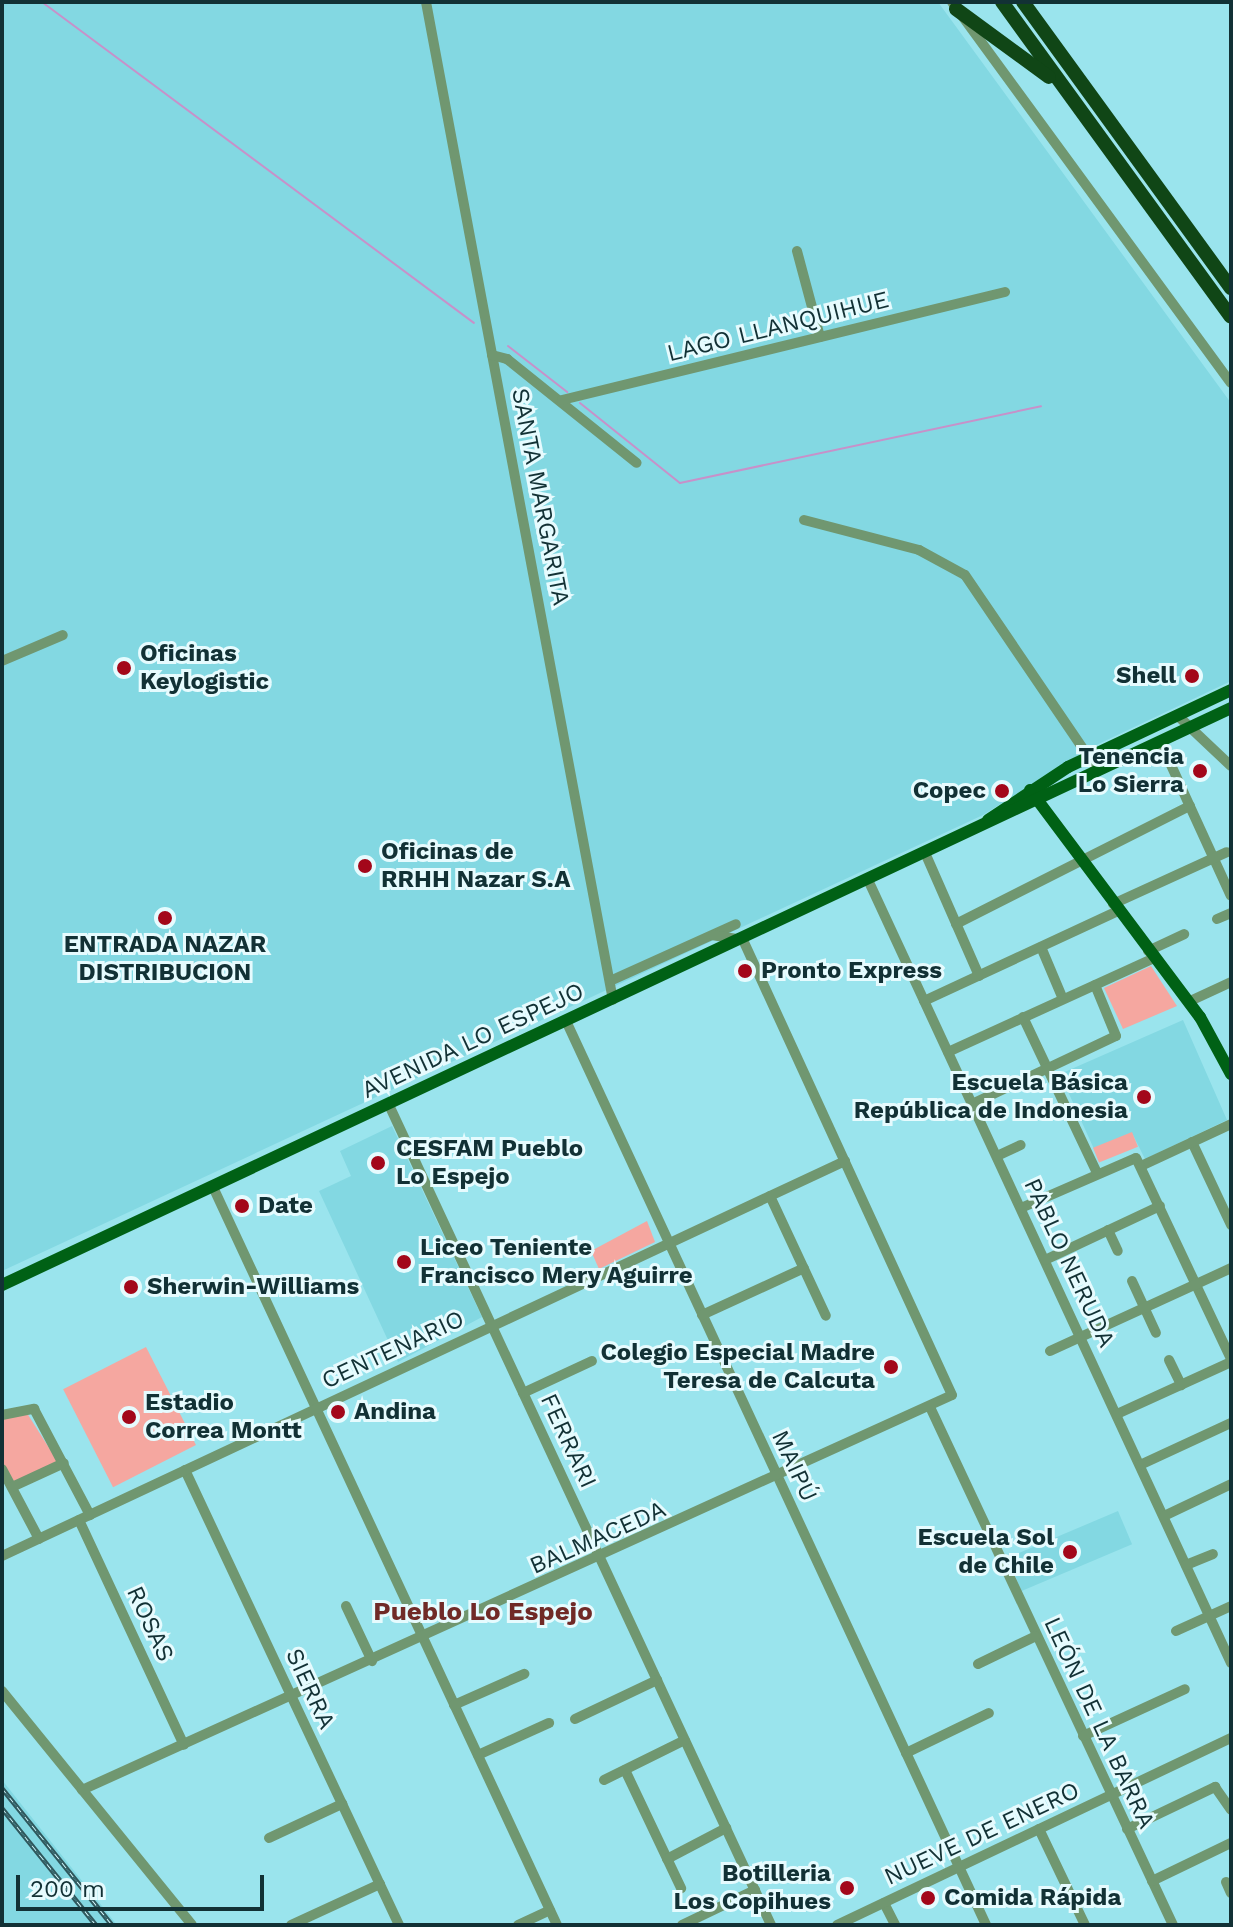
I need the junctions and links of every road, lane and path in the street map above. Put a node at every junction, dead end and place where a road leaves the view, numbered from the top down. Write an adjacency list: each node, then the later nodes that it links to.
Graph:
1 (426, 2): 11 (street, SANTA MARGARITA)
2 (1002, 2): 5 (highway)
3 (1023, 2): 7 (highway)
4 (954, 5): 5 (highway); 12 (street)
5 (1075, 103): 9 (highway)
6 (797, 251): 10 (street)
7 (1229, 285)
8 (1005, 292): 10 (street, LAGO LLANQUIHUE)
9 (1231, 317)
10 (820, 337): 13 (street, LAGO LLANQUIHUE)
11 (492, 355): 13 (street); 47 (street, SANTA MARGARITA)
12 (1231, 383)
13 (562, 400): 14 (street)
14 (637, 463)
15 (804, 520): 23 (street)
16 (63, 635): 17 (street)
17 (2, 661)
18 (1231, 690): 20 (main road, AVENIDA LO ESPEJO)
19 (1231, 708): 21 (main road, AVENIDA LO ESPEJO)
20 (1177, 715): 21 (street); 23 (main road, AVENIDA LO ESPEJO)
21 (1190, 727): 22 (main road, AVENIDA LO ESPEJO); 24 (street)
22 (1160, 741): 25 (main road, AVENIDA LO ESPEJO); 28 (street)
23 (1088, 757): 25 (street); 26 (main road, AVENIDA LO ESPEJO)
24 (1231, 766)
25 (1098, 771): 27 (main road, AVENIDA LO ESPEJO)
26 (1030, 790): 27 (main road); 29 (main road, AVENIDA LO ESPEJO)
27 (1037, 803): 29 (main road, AVENIDA LO ESPEJO); 33 (main road)
28 (1190, 806): 32 (street); 33 (street)
29 (963, 837): 31 (main road, AVENIDA LO ESPEJO)
30 (1227, 852): 32 (street)
31 (926, 855): 34 (main road, AVENIDA LO ESPEJO); 40 (street)
32 (1213, 858): 35 (street); 36 (street)
33 (1080, 862): 36 (main road); 40 (street)
34 (869, 882): 43 (main road, AVENIDA LO ESPEJO); 52 (street, PABLO NERUDA)
35 (1231, 896)
36 (1115, 908): 44 (street); 45 (main road)
37 (1231, 913): 38 (street)
38 (1217, 919)
39 (736, 924): 42 (street, AVENIDA LO ESPEJO)
40 (956, 924): 46 (street)
41 (1184, 934): 45 (street)
42 (713, 935): 43 (street); 47 (street, AVENIDA LO ESPEJO)
43 (743, 940): 51 (main road, AVENIDA LO ESPEJO); 65 (street)
44 (1041, 947): 46 (street); 50 (street)
45 (1151, 954): 49 (street); 53 (main road)
46 (979, 976): 52 (street)
47 (610, 981): 51 (street, SANTA MARGARITA)
48 (1231, 982): 53 (street)
49 (1095, 985): 50 (street); 57 (street)
50 (1063, 999): 54 (street)
51 (613, 1000): 55 (main road, AVENIDA LO ESPEJO)
52 (924, 1001): 56 (street, PABLO NERUDA)
53 (1188, 1002): 58 (main road)
54 (1023, 1017): 56 (street); 57 (street)
55 (567, 1023): 60 (main road, AVENIDA LO ESPEJO); 74 (street, MAIPÚ)
56 (948, 1052): 59 (street, PABLO NERUDA)
57 (1047, 1068): 59 (street); 67 (street)
58 (1231, 1074)
59 (972, 1104): 64 (street, PABLO NERUDA)
60 (389, 1105): 68 (main road, AVENIDA LO ESPEJO); 85 (street, FERRARI)
61 (1231, 1124): 62 (street)
62 (1192, 1142): 66 (street); 72 (street)
63 (1021, 1145): 64 (street)
64 (997, 1156): 71 (street, PABLO NERUDA)
65 (845, 1161): 69 (street, CENTENARIO); 94 (street, BALMACEDA)
66 (1138, 1161): 67 (street); 70 (street)
67 (1097, 1173): 71 (street)
68 (213, 1187): 81 (main road, AVENIDA LO ESPEJO); 95 (street)
69 (770, 1196): 74 (street, CENTENARIO); 77 (street)
70 (1160, 1206): 73 (street); 80 (street)
71 (1021, 1208): 76 (street, PABLO NERUDA)
72 (1231, 1225)
73 (1108, 1230): 75 (street); 76 (street)
74 (668, 1244): 83 (street, MAIPÚ); 85 (street, CENTENARIO)
75 (1118, 1251)
76 (1045, 1260): 87 (street, PABLO NERUDA)
77 (804, 1268): 83 (street); 84 (street)
78 (1231, 1268): 80 (street)
79 (1132, 1281): 82 (street)
80 (1196, 1284): 82 (street); 90 (street)
81 (2, 1285)
82 (1144, 1307): 86 (street); 87 (street)
83 (702, 1315): 103 (street, MAIPÚ)
84 (826, 1316)
85 (492, 1326): 93 (street, FERRARI); 95 (street, CENTENARIO)
86 (1156, 1333)
87 (1081, 1337): 88 (street); 96 (street, PABLO NERUDA)
88 (1050, 1351)
89 (1169, 1360): 92 (street)
90 (1231, 1360): 92 (street)
91 (592, 1361): 93 (street, FERRARI)
92 (1181, 1385): 96 (street)
93 (523, 1393): 112 (street, FERRARI)
94 (930, 1407): 103 (street, BALMACEDA); 118 (street, LEÓN DE LA BARRA)
95 (316, 1408): 101 (street, CENTENARIO); 119 (street)
96 (1117, 1414): 100 (street, PABLO NERUDA)
97 (2, 1415): 99 (street)
98 (1231, 1423): 100 (street)
99 (64, 1463): 105 (street); 106 (street)
100 (1140, 1465): 107 (street, PABLO NERUDA)
101 (185, 1470): 106 (street, CENTENARIO); 127 (street, SIERRA)
102 (3, 1471): 105 (street)
103 (778, 1479): 112 (street, BALMACEDA); 136 (street, MAIPÚ)
104 (1231, 1484): 107 (street)
105 (12, 1487): 109 (street)
106 (90, 1515): 108 (street, CENTENARIO)
107 (1164, 1516): 113 (street, PABLO NERUDA)
108 (79, 1520): 109 (street, CENTENARIO); 135 (street, ROSAS)
109 (39, 1539): 111 (street, CENTENARIO)
110 (1213, 1554): 113 (street)
111 (2, 1556)
112 (601, 1559): 119 (street, BALMACEDA); 124 (street, FERRARI)
113 (1186, 1565): 116 (street, PABLO NERUDA)
114 (346, 1606): 120 (street)
115 (1231, 1606): 116 (street)
116 (1210, 1616): 117 (street); 121 (street, PABLO NERUDA)
117 (1176, 1631)
118 (1036, 1636): 122 (street); 132 (street, LEÓN DE LA BARRA)
119 (423, 1638): 120 (street, BALMACEDA); 128 (street)
120 (372, 1661): 127 (street, BALMACEDA)
121 (1231, 1663)
122 (978, 1664)
123 (524, 1674): 128 (street)
124 (657, 1680): 130 (street); 134 (street, FERRARI)
125 (1185, 1689): 132 (street)
126 (2, 1691): 140 (street)
127 (291, 1697): 135 (street, BALMACEDA); 142 (street, SIERRA)
128 (454, 1705): 137 (street)
129 (989, 1713): 136 (street)
130 (575, 1719)
131 (549, 1723): 137 (street)
132 (1083, 1736): 141 (street, LEÓN DE LA BARRA)
133 (1231, 1738): 141 (street, NUEVE DE ENERO)
134 (685, 1740): 138 (street); 144 (street, FERRARI)
135 (184, 1745): 140 (street, BALMACEDA)
136 (906, 1753): 150 (street, MAIPÚ)
137 (478, 1755): 158 (street)
138 (625, 1770): 139 (street); 149 (street)
139 (604, 1780)
140 (82, 1790): 159 (street)
141 (1111, 1795): 145 (street, NUEVE DE ENERO); 146 (street, LEÓN DE LA BARRA)
142 (342, 1804): 147 (street); 153 (street, SIERRA)
143 (1231, 1810): 146 (street)
144 (726, 1828): 149 (street); 155 (street, FERRARI)
145 (1039, 1829): 150 (street, NUEVE DE ENERO); 169 (street)
146 (1127, 1829): 151 (street, LEÓN DE LA BARRA)
147 (269, 1838)
148 (1231, 1843): 151 (street)
149 (667, 1859): 154 (street)
150 (959, 1867): 157 (street, NUEVE DE ENERO); 168 (street, MAIPÚ)
151 (1152, 1881): 170 (street, LEÓN DE LA BARRA)
152 (1226, 1882): 156 (street)
153 (380, 1884): 160 (street); 161 (street, SIERRA)
154 (681, 1888)
155 (755, 1890): 164 (street); 165 (street, FERRARI)
156 (1231, 1893)
157 (884, 1903): 166 (street, NUEVE DE ENERO); 167 (street)
158 (550, 1910): 162 (street); 163 (street)
159 (192, 1925)
160 (291, 1925)
161 (399, 1925)
162 (518, 1925)
163 (557, 1925)
164 (682, 1925)
165 (771, 1925)
166 (837, 1925)
167 (895, 1925)
168 (986, 1925)
169 (1085, 1925)
170 (1173, 1925)

